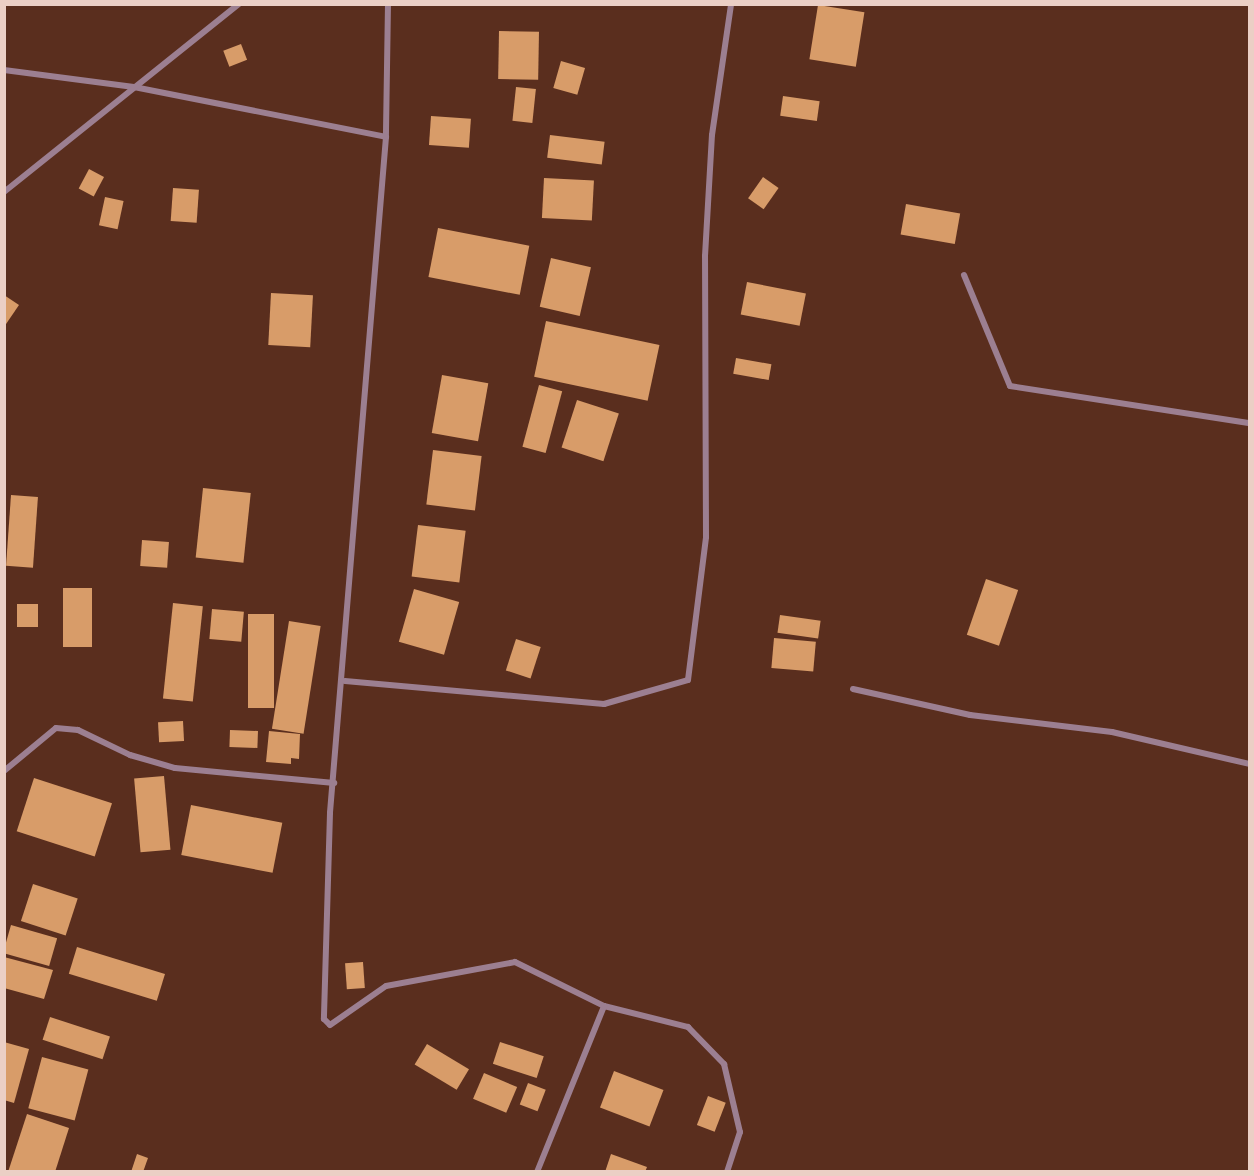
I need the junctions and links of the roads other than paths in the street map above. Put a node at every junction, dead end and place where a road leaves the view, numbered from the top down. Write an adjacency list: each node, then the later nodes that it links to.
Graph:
1 (239, 4): 5 (street)
2 (388, 4): 6 (street)
3 (731, 4): 10 (street)
4 (4, 70): 5 (street)
5 (134, 87): 6 (street); 7 (street)
6 (386, 137): 10 (street)
7 (4, 192)
8 (964, 275): 9 (street)
9 (1250, 423)
10 (345, 681): 14 (street)
11 (853, 689): 12 (street)
12 (1250, 764)
13 (4, 771): 14 (street)
14 (334, 783): 15 (street)
15 (604, 1006): 16 (street); 17 (street)
16 (537, 1172)
17 (727, 1172)

